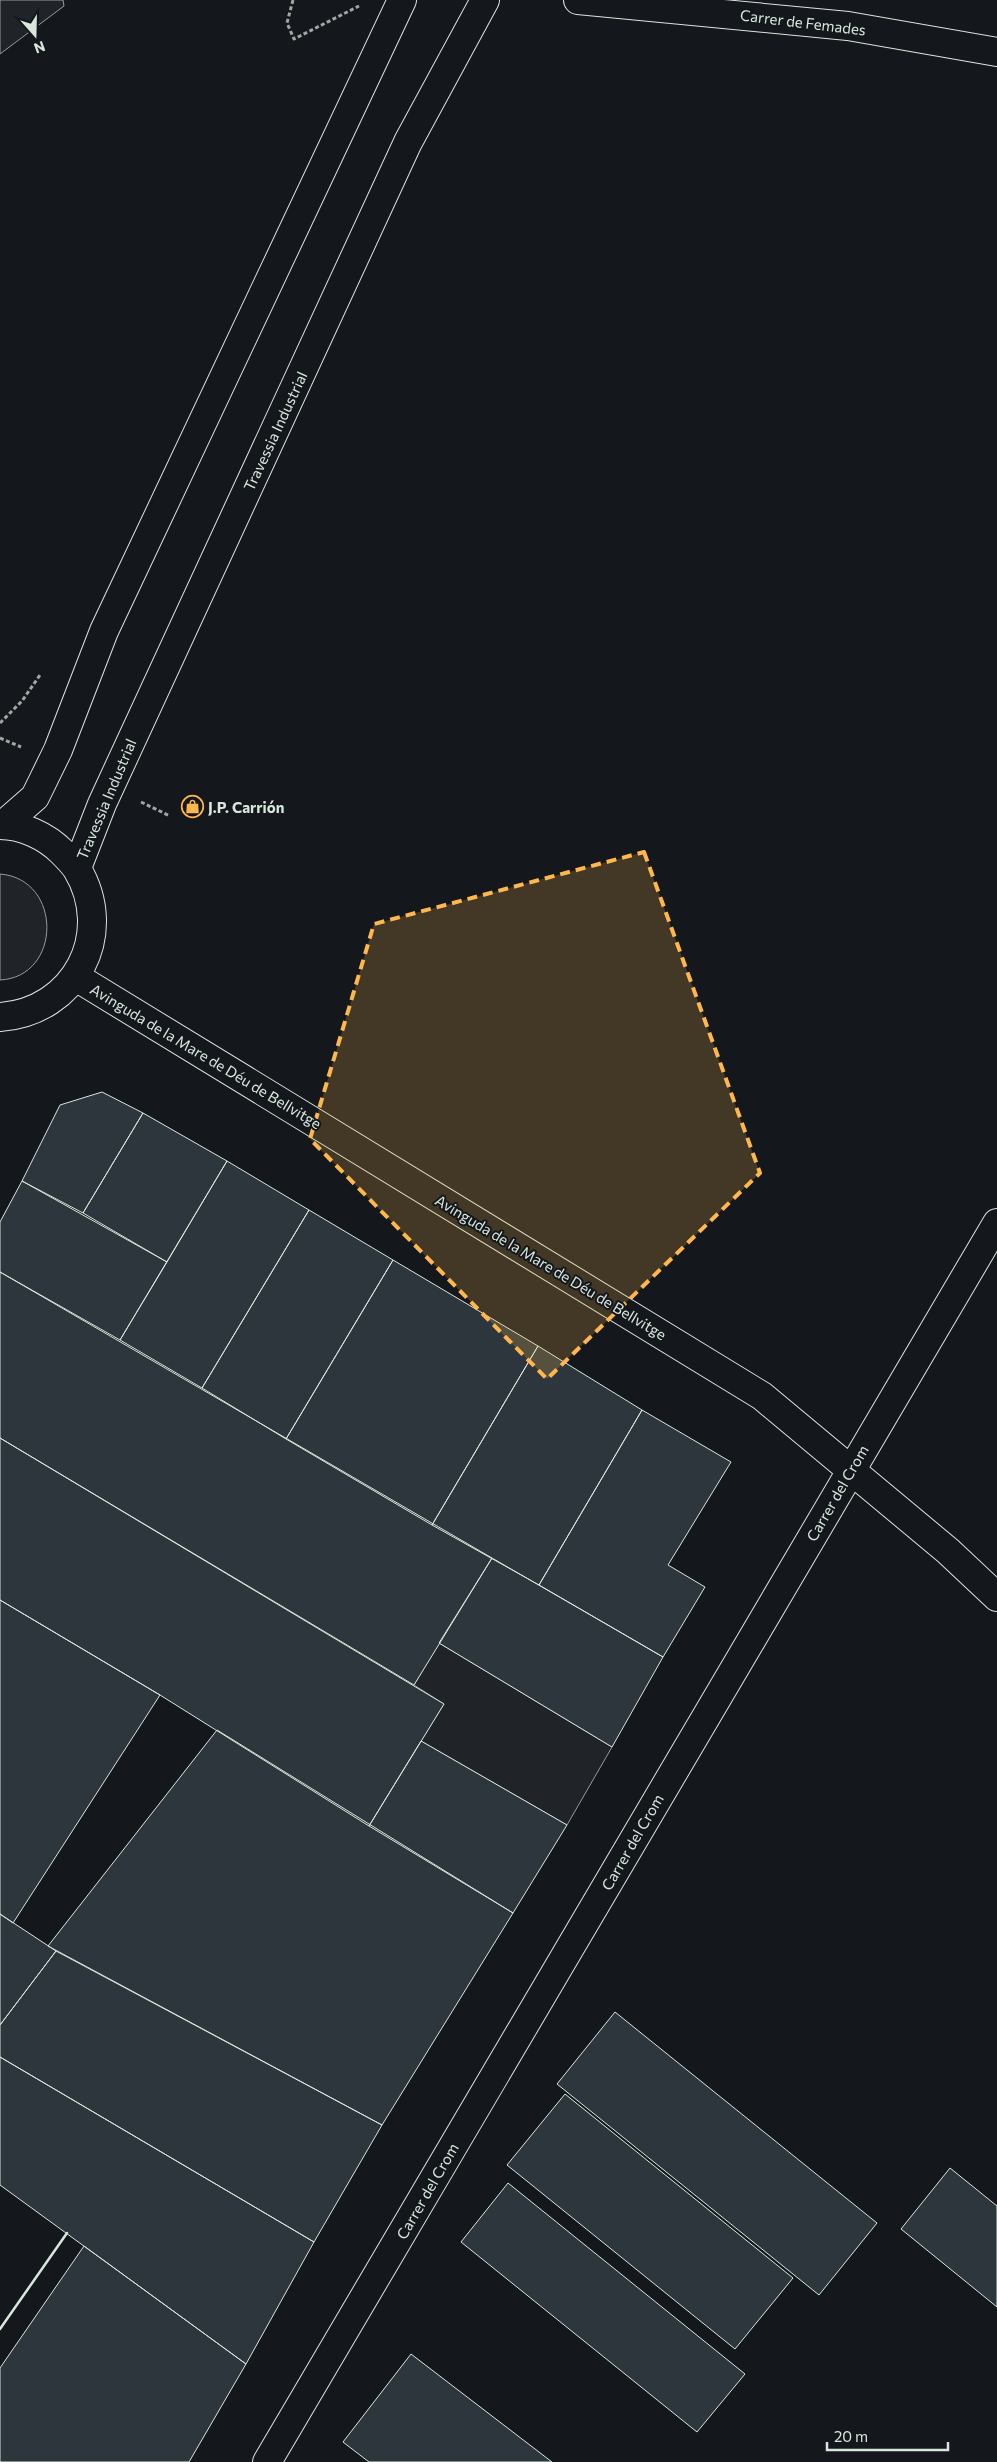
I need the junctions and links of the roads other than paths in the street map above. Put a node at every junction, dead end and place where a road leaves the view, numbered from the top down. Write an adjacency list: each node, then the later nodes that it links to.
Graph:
1 (402, 0): 5 (street)
2 (485, 0): 6 (street, Travessia Industrial)
3 (578, 0): 4 (street, Carrer de Femades)
4 (997, 52)
5 (2, 825): 6 (street)
6 (77, 868): 7 (street)
7 (76, 977): 8 (street); 11 (street, Avinguda de la Mare de Déu de Bellvitge)
8 (10, 1017): 9 (street)
9 (0, 1039)
10 (997, 1223): 11 (street, Carrer del Crom)
11 (851, 1470): 12 (street, Avinguda de la Mare de Déu de Bellvitge); 13 (street, Carrer del Crom)
12 (997, 1597)
13 (267, 2462)

